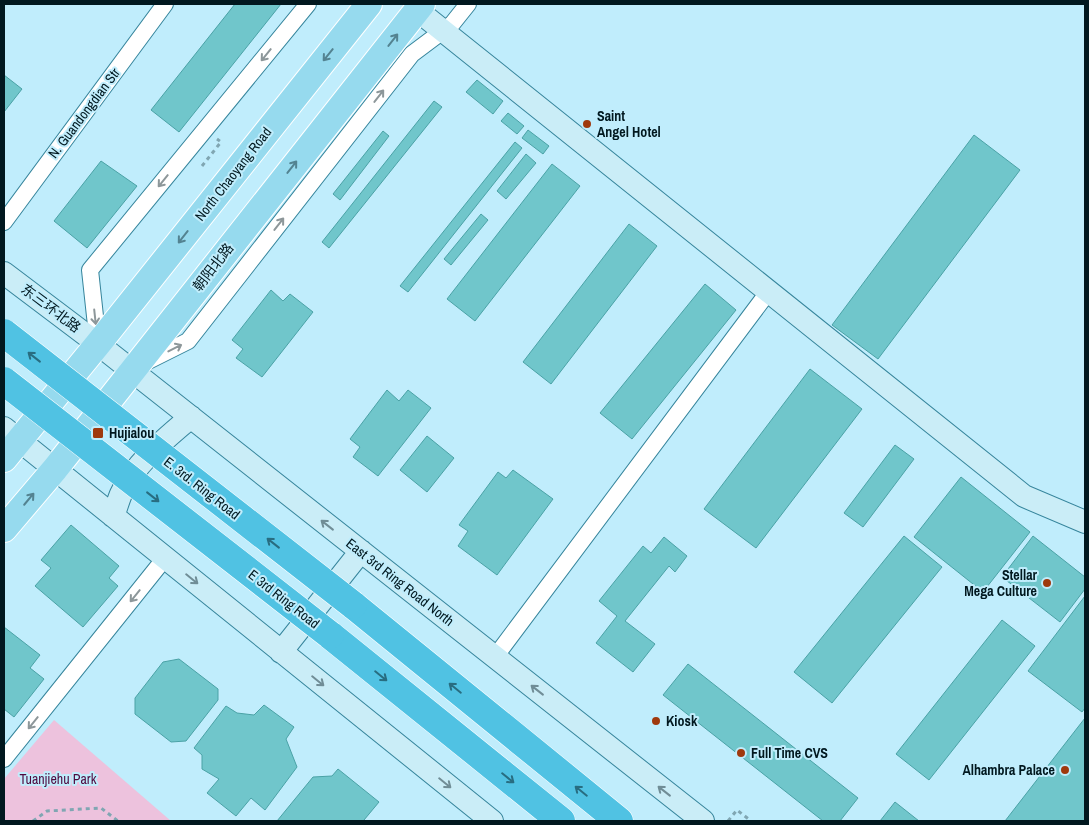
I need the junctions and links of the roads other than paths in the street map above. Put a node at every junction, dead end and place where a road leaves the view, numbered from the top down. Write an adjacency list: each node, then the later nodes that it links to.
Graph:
1 (165, 4): 7 (street, N. Guandongdian Str)
2 (308, 4): 11 (street, one-way to 11)
3 (369, 4): 11 (main road, North Chaoyang Road, one-way to 11)
4 (468, 4): 6 (street)
5 (420, 7): 6 (street); 12 (main road, 朝阳北路, one-way to 5)
6 (443, 31): 9 (street); 12 (street, one-way to 6)
7 (4, 222)
8 (4, 273): 11 (street, 东三环北路)
9 (769, 291): 18 (street); 23 (street)
10 (4, 334): 27 (highway, E. 3rd. Ring Road, one-way to 10, bridge)
11 (98, 344): 12 (street, East 3rd Ring Road North); 15 (main road, North Chaoyang Road)
12 (132, 370): 14 (street, East 3rd Ring Road North); 16 (main road, 朝阳北路)
13 (4, 381): 26 (highway, E 3rd Ring Road, one-way to 26, bridge)
14 (191, 417): 17 (street); 20 (street, East 3rd Ring Road North, one-way to 14)
15 (9, 442): 16 (street)
16 (54, 469): 17 (street); 19 (main road, 朝阳北路, one-way to 16)
17 (113, 516): 21 (street)
18 (1085, 522)
19 (4, 529)
20 (361, 551): 22 (street); 23 (street, East 3rd Ring Road North)
21 (165, 558): 22 (street, one-way to 22); 24 (street, one-way to 24)
22 (281, 652): 25 (street, one-way to 25)
23 (495, 657): 28 (street, East 3rd Ring Road North, one-way to 23)
24 (4, 759)
25 (492, 821)
26 (561, 821)
27 (619, 821)
28 (703, 821)

